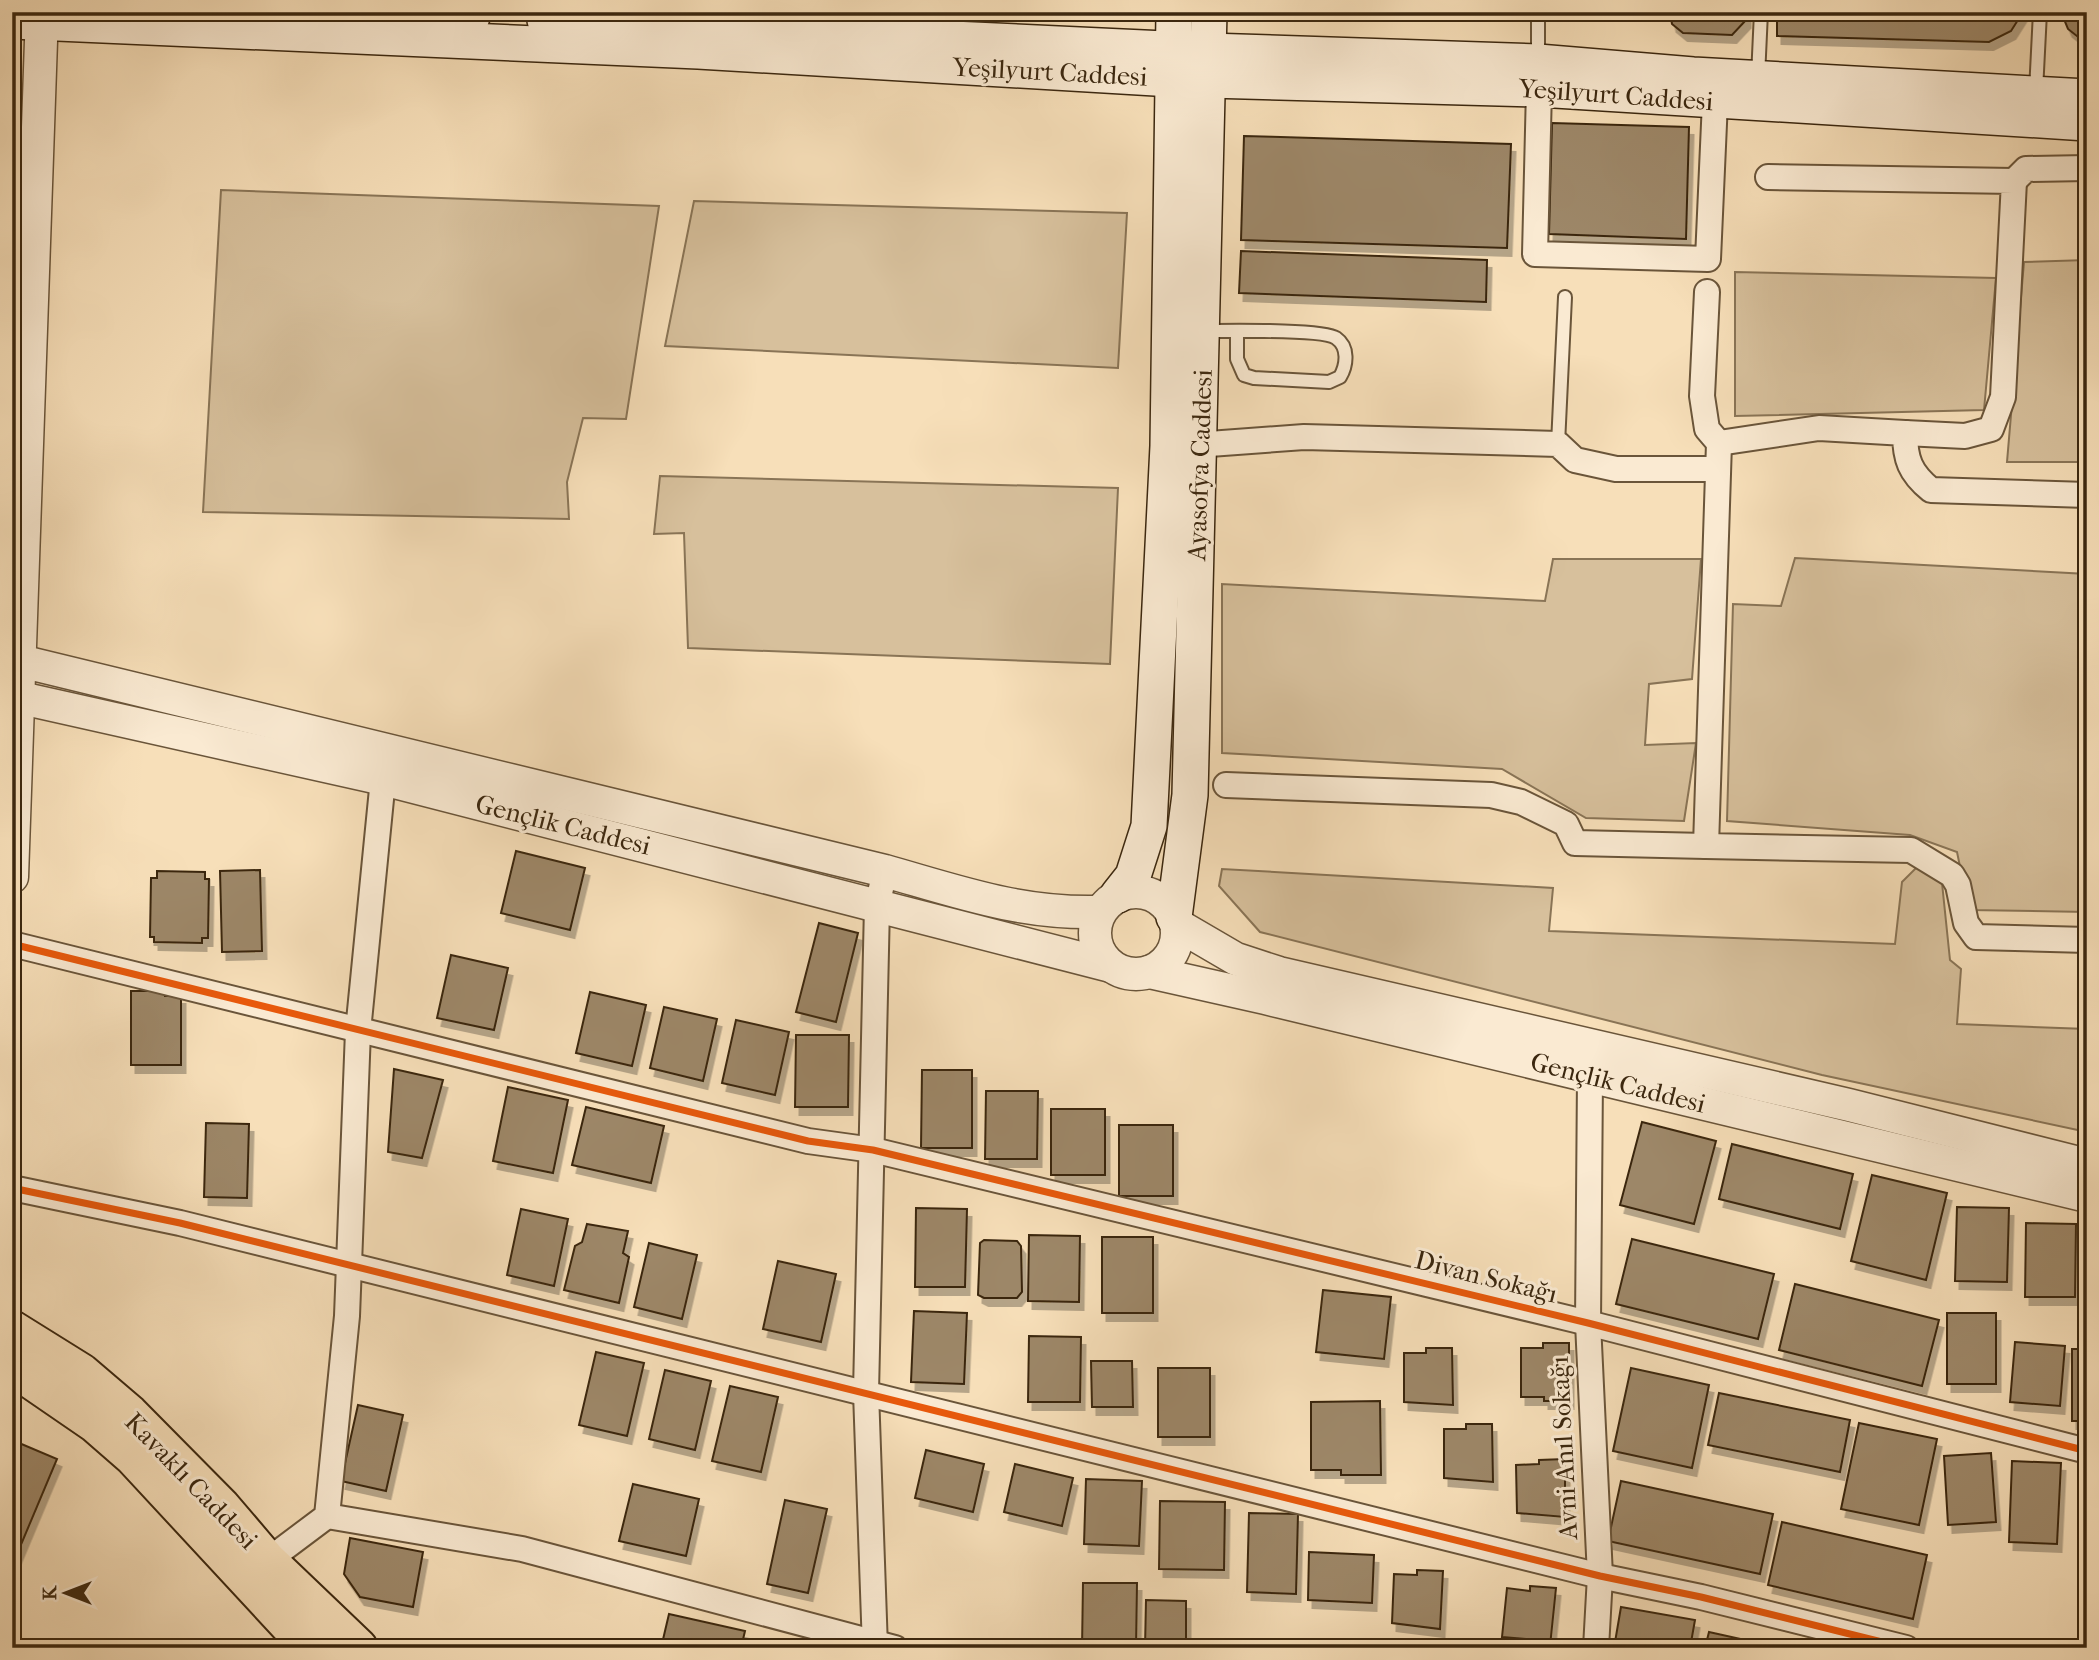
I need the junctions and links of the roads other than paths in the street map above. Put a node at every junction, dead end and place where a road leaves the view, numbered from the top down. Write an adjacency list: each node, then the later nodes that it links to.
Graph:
1 (379, 12): 8 (main road, Yeşilyurt Caddesi)
2 (1174, 12): 9 (main road, Ayasofya Caddesi)
3 (1209, 12): 10 (main road, Ayasofya Caddesi)
4 (1538, 12): 11 (lane)
5 (1761, 12): 12 (lane)
6 (2040, 12): 13 (lane)
7 (32, 19): 8 (main road, Yeşilyurt Caddesi); 29 (street)
8 (563, 33): 9 (main road, Yeşilyurt Caddesi)
9 (1173, 64): 10 (main road, Yeşilyurt Caddesi); 26 (main road, Ayasofya Caddesi)
10 (1208, 66): 11 (main road, Yeşilyurt Caddesi); 22 (main road, Ayasofya Caddesi)
11 (1538, 75): 12 (main road, Yeşilyurt Caddesi); 15 (main road, Yeşilyurt Caddesi); 15 (street)
12 (1758, 78): 13 (main road, Yeşilyurt Caddesi)
13 (2036, 94): 14 (main road, Yeşilyurt Caddesi)
14 (2087, 97)
15 (1715, 101): 16 (main road, Yeşilyurt Caddesi)
16 (2087, 123)
17 (2087, 168): 19 (street)
18 (1768, 177): 19 (street)
19 (2014, 181): 23 (street)
20 (1707, 292): 24 (street)
21 (1565, 296): 25 (lane)
22 (1220, 332): 22 (lane); 26 (main road, Ayasofya Caddesi)
23 (1905, 433): 24 (street); 28 (street)
24 (1719, 443): 27 (street)
25 (1558, 444): 26 (street); 27 (street)
26 (1184, 446): 36 (main road, Ayasofya Caddesi); 38 (main road, Ayasofya Caddesi)
27 (1717, 469): 33 (street)
28 (2087, 495)
29 (16, 660): 30 (street); 34 (street, Gençlik Caddesi)
30 (16, 697): 31 (street, Gençlik Caddesi); 35 (street)
31 (383, 779): 37 (street, Gençlik Caddesi); 43 (street)
32 (1226, 785): 33 (street)
33 (1706, 846): 39 (street)
34 (885, 871): 36 (street, Gençlik Caddesi); 37 (street)
35 (12, 877)
36 (1108, 904): 38 (street); 41 (street)
37 (877, 906): 41 (street, Gençlik Caddesi); 45 (street)
38 (1175, 921): 42 (street); 46 (street, Gençlik Caddesi)
39 (2087, 940)
40 (12, 944): 43 (street, Divan Sokağı)
41 (1111, 966): 42 (street)
42 (1149, 972): 44 (street, Gençlik Caddesi)
43 (358, 1031): 45 (street, Divan Sokağı); 49 (street)
44 (1590, 1077): 48 (street, Gençlik Caddesi); 50 (street, Avni Anıl Sokağı)
45 (873, 1150): 50 (street, Divan Sokağı); 53 (street)
46 (2087, 1165)
47 (12, 1188): 49 (street)
48 (2087, 1196)
49 (349, 1265): 53 (street); 55 (street)
50 (1588, 1323): 54 (street, Divan Sokağı); 57 (street, Avni Anıl Sokağı)
51 (12, 1330): 56 (main road, Kavaklı Caddesi)
52 (12, 1366): 59 (main road, Kavaklı Caddesi)
53 (866, 1392): 57 (street); 58 (street)
54 (2087, 1451)
55 (327, 1516): 56 (street); 58 (street)
56 (267, 1561): 60 (main road, Kavaklı Caddesi)
57 (1600, 1576): 61 (street, Avni Anıl Sokağı); 62 (street)
58 (882, 1646)
59 (311, 1648)
60 (358, 1648)
61 (1595, 1648)
62 (1906, 1648)

